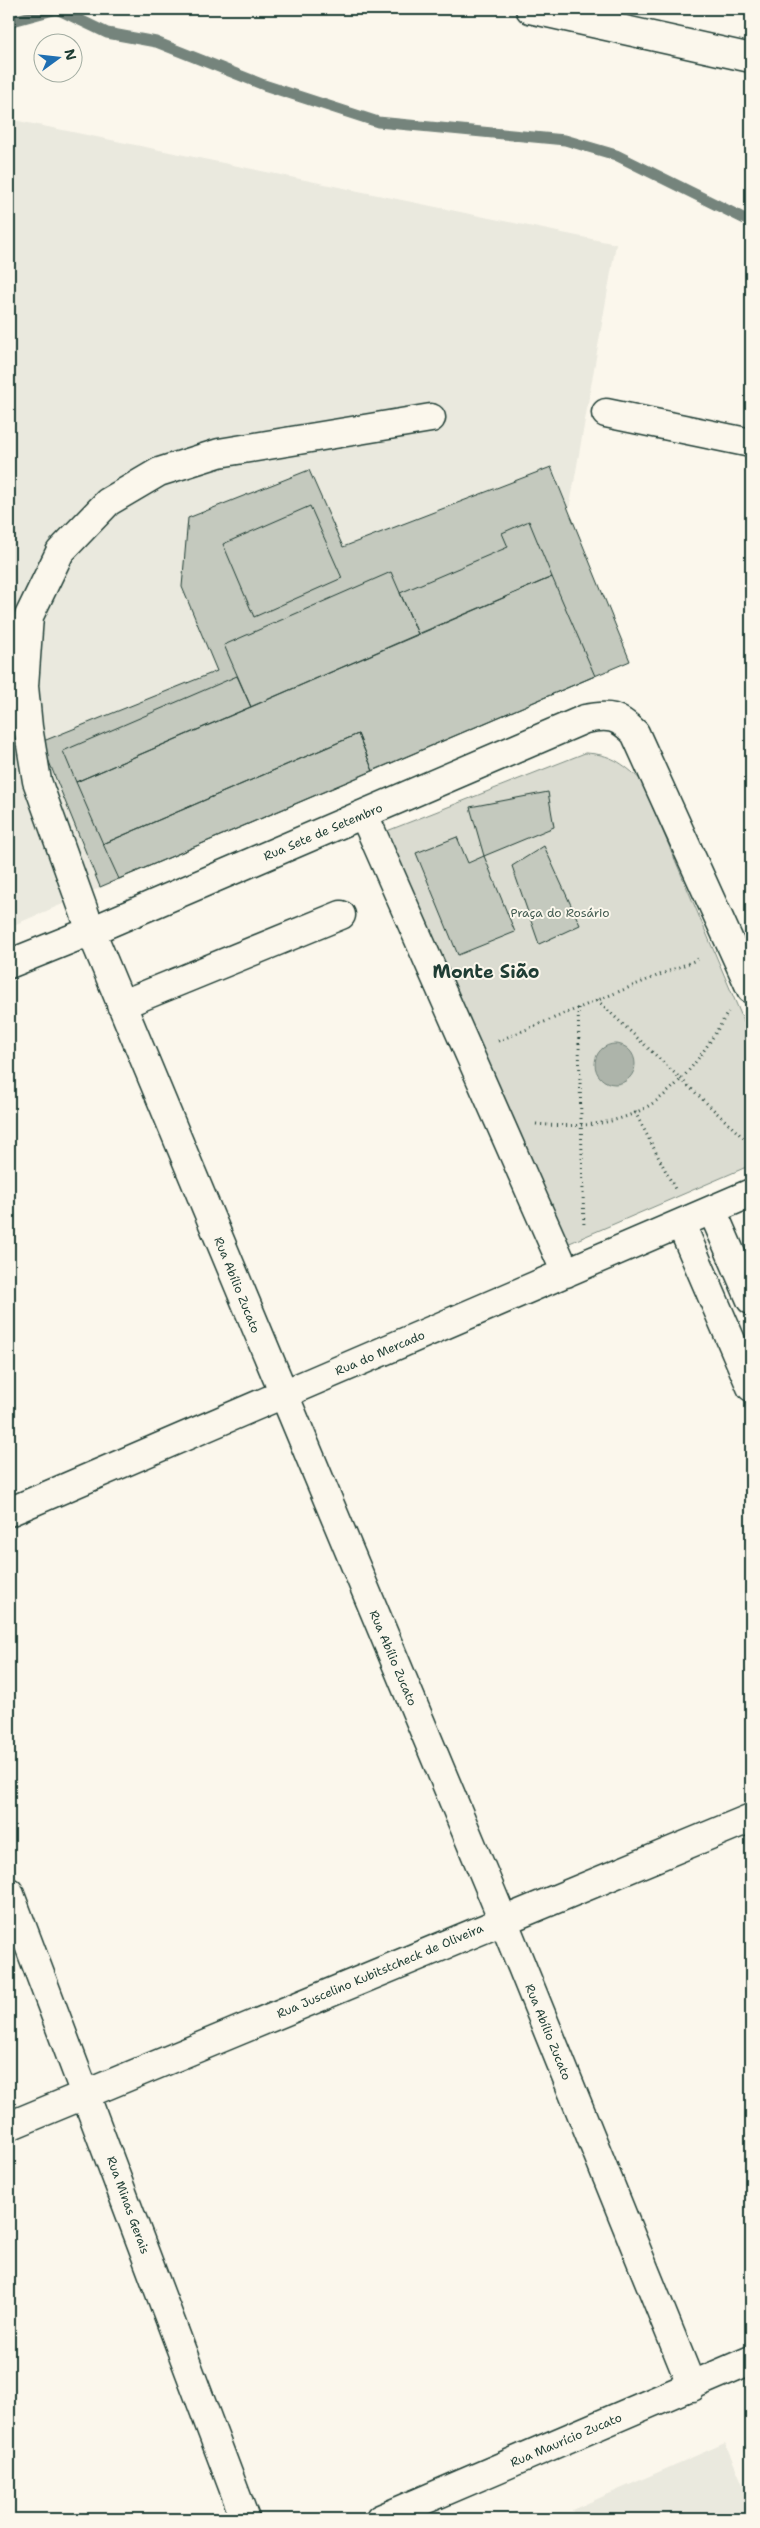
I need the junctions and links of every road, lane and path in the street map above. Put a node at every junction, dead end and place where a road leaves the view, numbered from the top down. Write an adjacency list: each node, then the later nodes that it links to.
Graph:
1 (530, 9): 2 (street)
2 (751, 58)
3 (606, 413): 5 (street)
4 (431, 418): 8 (street, Rua Abílio Zucato)
5 (751, 443)
6 (364, 815): 8 (street, Rua Sete de Setembro); 11 (street, Rua Sete de Setembro); 18 (street)
7 (341, 916): 13 (street)
8 (91, 931): 9 (street, Rua Sete de Setembro); 13 (street, Rua Abílio Zucato)
9 (9, 964)
10 (680, 967): 12 (path)
11 (750, 986): 16 (path)
12 (597, 1000): 14 (path); 16 (path)
13 (121, 1005): 26 (street, Rua Abílio Zucato)
14 (578, 1008): 15 (path); 19 (path)
15 (523, 1030)
16 (681, 1080): 17 (path); 20 (path)
17 (635, 1112): 19 (path); 22 (path)
18 (501, 1120): 19 (path); 23 (street)
19 (582, 1125): 23 (path)
20 (751, 1145)
21 (751, 1193): 22 (street, Rua do Mercado)
22 (695, 1218): 23 (street, Rua do Mercado); 24 (street); 25 (street)
23 (575, 1270): 26 (street, Rua do Mercado)
24 (751, 1300)
25 (751, 1387)
26 (283, 1395): 27 (street, Rua do Mercado); 30 (street, Rua Abílio Zucato)
27 (9, 1512)
28 (751, 1818): 30 (street, Rua Juscelino Kubitstcheck de Oliveira)
29 (9, 1892): 31 (street, Rua Minas Gerais)
30 (503, 1920): 31 (street, Rua Juscelino Kubitstcheck de Oliveira); 34 (street, Rua Abílio Zucato)
31 (86, 2094): 32 (street, Rua Juscelino Kubitstcheck de Oliveira); 35 (street, Rua Minas Gerais)
32 (9, 2126)
33 (751, 2360): 34 (street, Rua Maurício Zucato)
34 (692, 2387): 36 (street, Rua Maurício Zucato)
35 (245, 2519)
36 (380, 2519)

